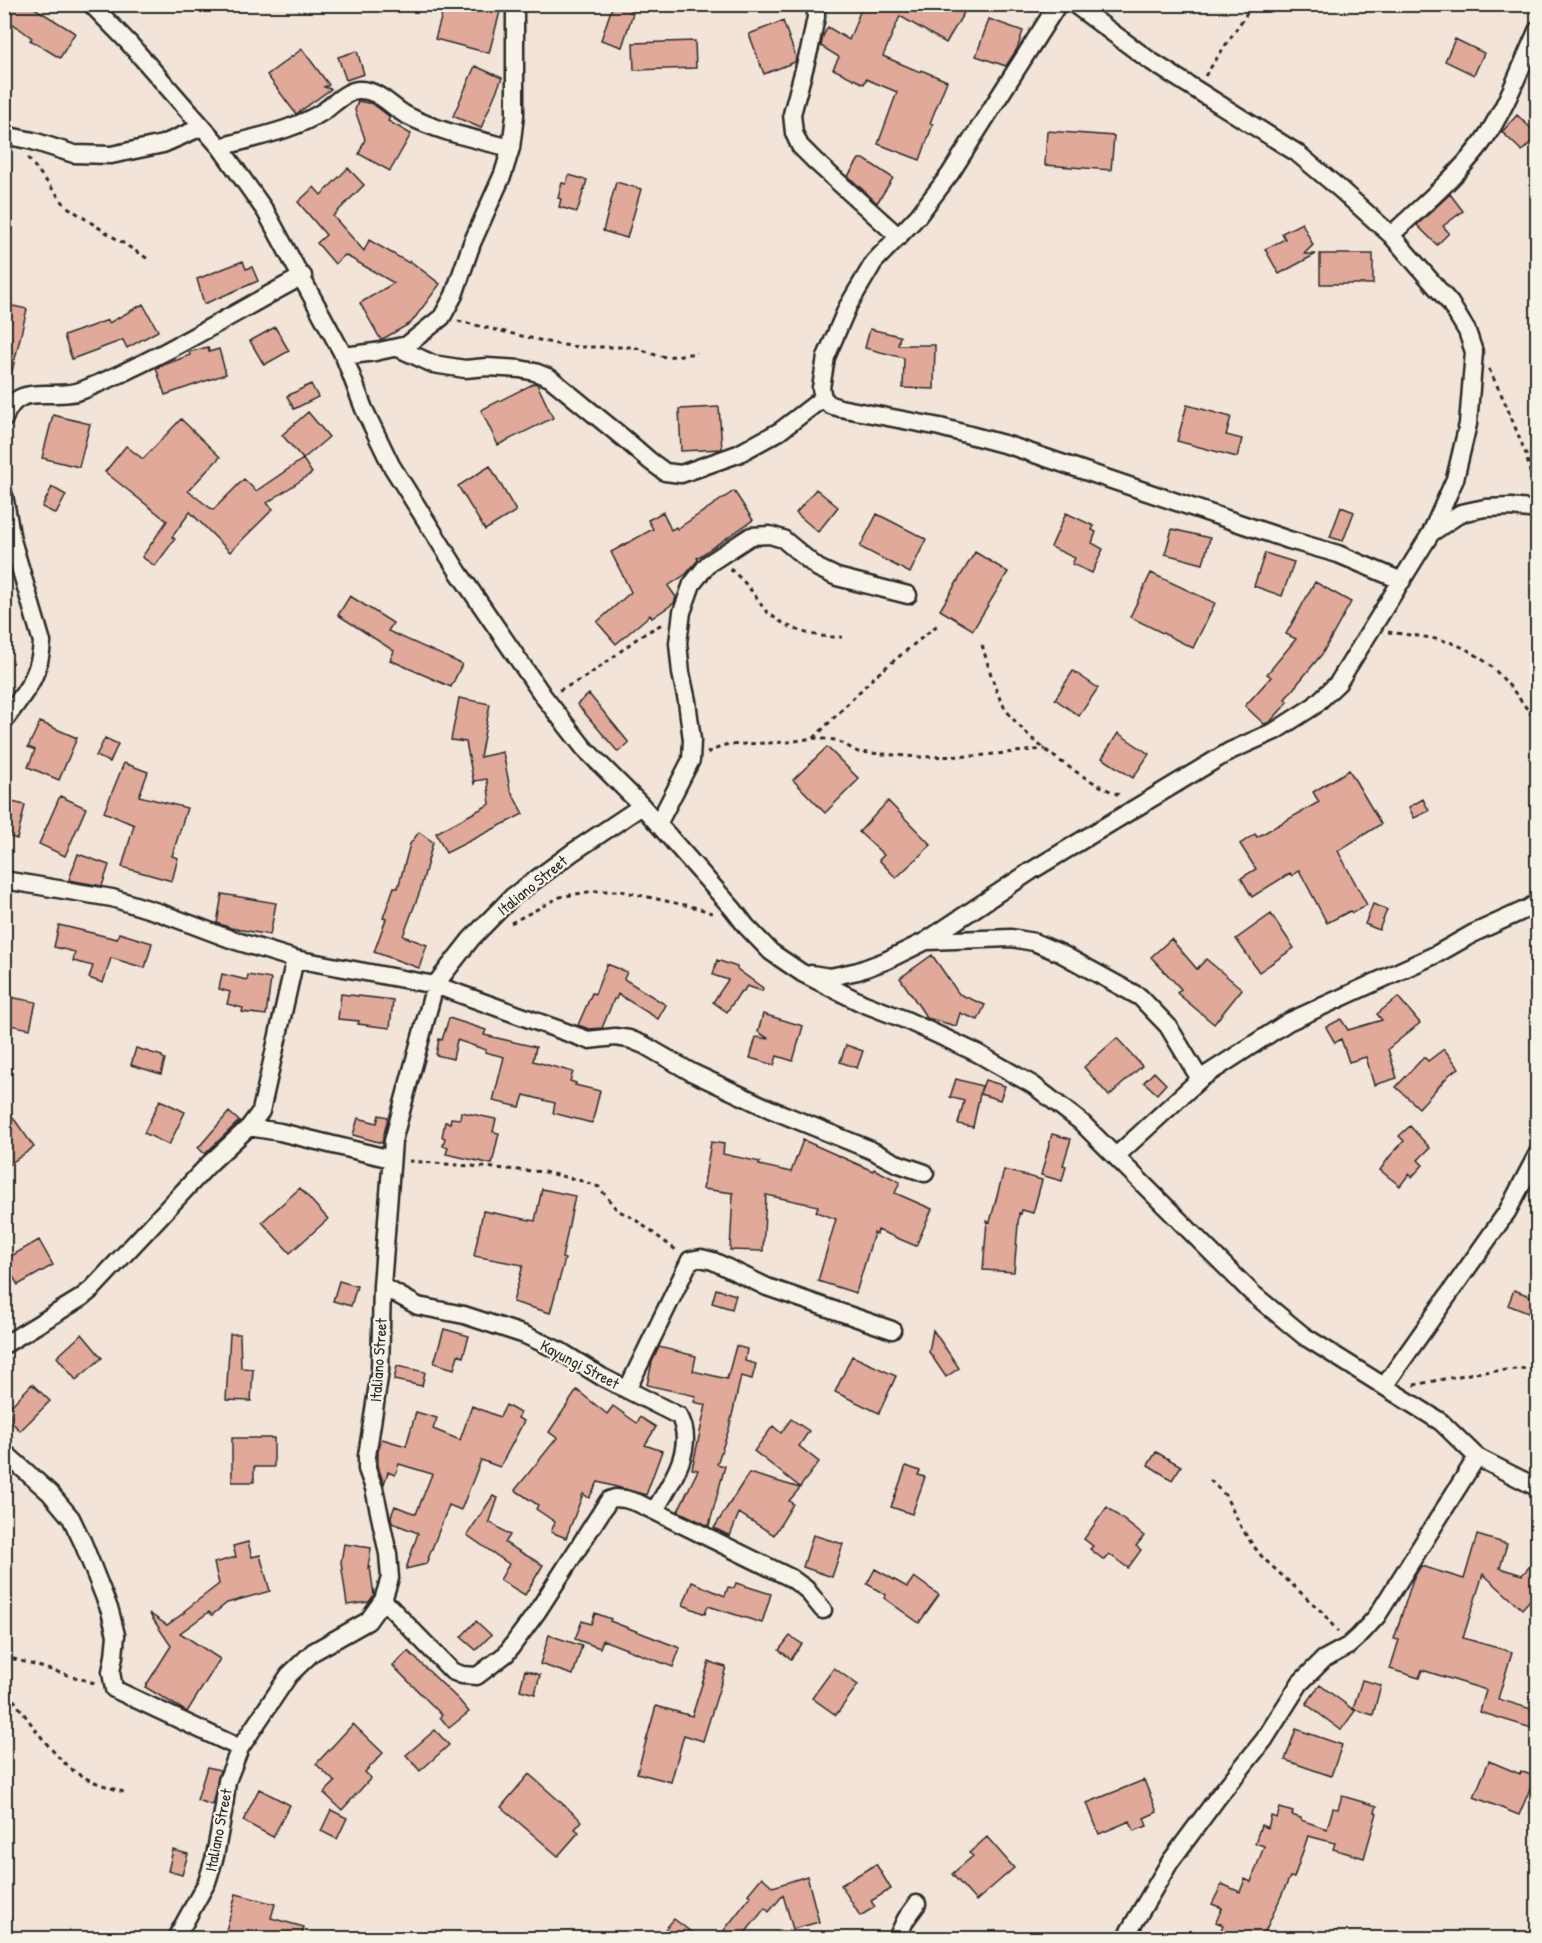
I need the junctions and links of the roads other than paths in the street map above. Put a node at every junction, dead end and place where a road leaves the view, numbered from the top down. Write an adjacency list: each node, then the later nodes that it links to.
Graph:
1 (92, 4): 7 (street)
2 (515, 4): 10 (street)
3 (816, 4): 12 (street)
4 (1058, 4): 12 (street)
5 (1074, 4): 11 (street)
6 (1538, 29): 11 (street)
7 (202, 127): 8 (street); 9 (street)
8 (7, 135)
9 (220, 147): 10 (street); 13 (street)
10 (511, 148): 14 (street)
11 (1391, 235): 20 (street)
12 (899, 237): 16 (street)
13 (303, 276): 15 (street); 17 (street)
14 (398, 348): 15 (street); 16 (street)
15 (344, 356): 24 (street)
16 (824, 398): 21 (street)
17 (4, 419)
18 (4, 495): 23 (street)
19 (1538, 510): 20 (street)
20 (1431, 533): 21 (street)
21 (1402, 581): 28 (street)
22 (908, 595): 25 (street)
23 (4, 721)
24 (642, 806): 25 (street); 31 (street, Italiano Street)
25 (658, 824): 30 (street)
26 (4, 880): 29 (street)
27 (1538, 902): 32 (street)
28 (926, 941): 30 (street); 32 (street)
29 (295, 959): 31 (street); 33 (street)
30 (802, 973): 35 (street)
31 (435, 985): 36 (street, Italiano Street); 37 (street)
32 (1200, 1079): 35 (street)
33 (249, 1127): 36 (street); 40 (street)
34 (1538, 1153): 41 (street)
35 (1116, 1156): 41 (street)
36 (392, 1159): 38 (street, Italiano Street)
37 (925, 1173)
38 (382, 1286): 42 (street, Kayungi Street); 47 (street, Italiano Street)
39 (892, 1330): 42 (street)
40 (4, 1345)
41 (1388, 1388): 44 (street)
42 (627, 1390): 46 (street, Kayungi Street)
43 (4, 1452): 49 (street)
44 (1477, 1458): 45 (street); 53 (street)
45 (1538, 1488)
46 (655, 1510): 47 (street); 48 (street)
47 (383, 1600): 49 (street, Italiano Street)
48 (823, 1610)
49 (240, 1748): 51 (street, Italiano Street)
50 (917, 1904): 52 (street)
51 (182, 1936)
52 (897, 1938)
53 (1125, 1938)

